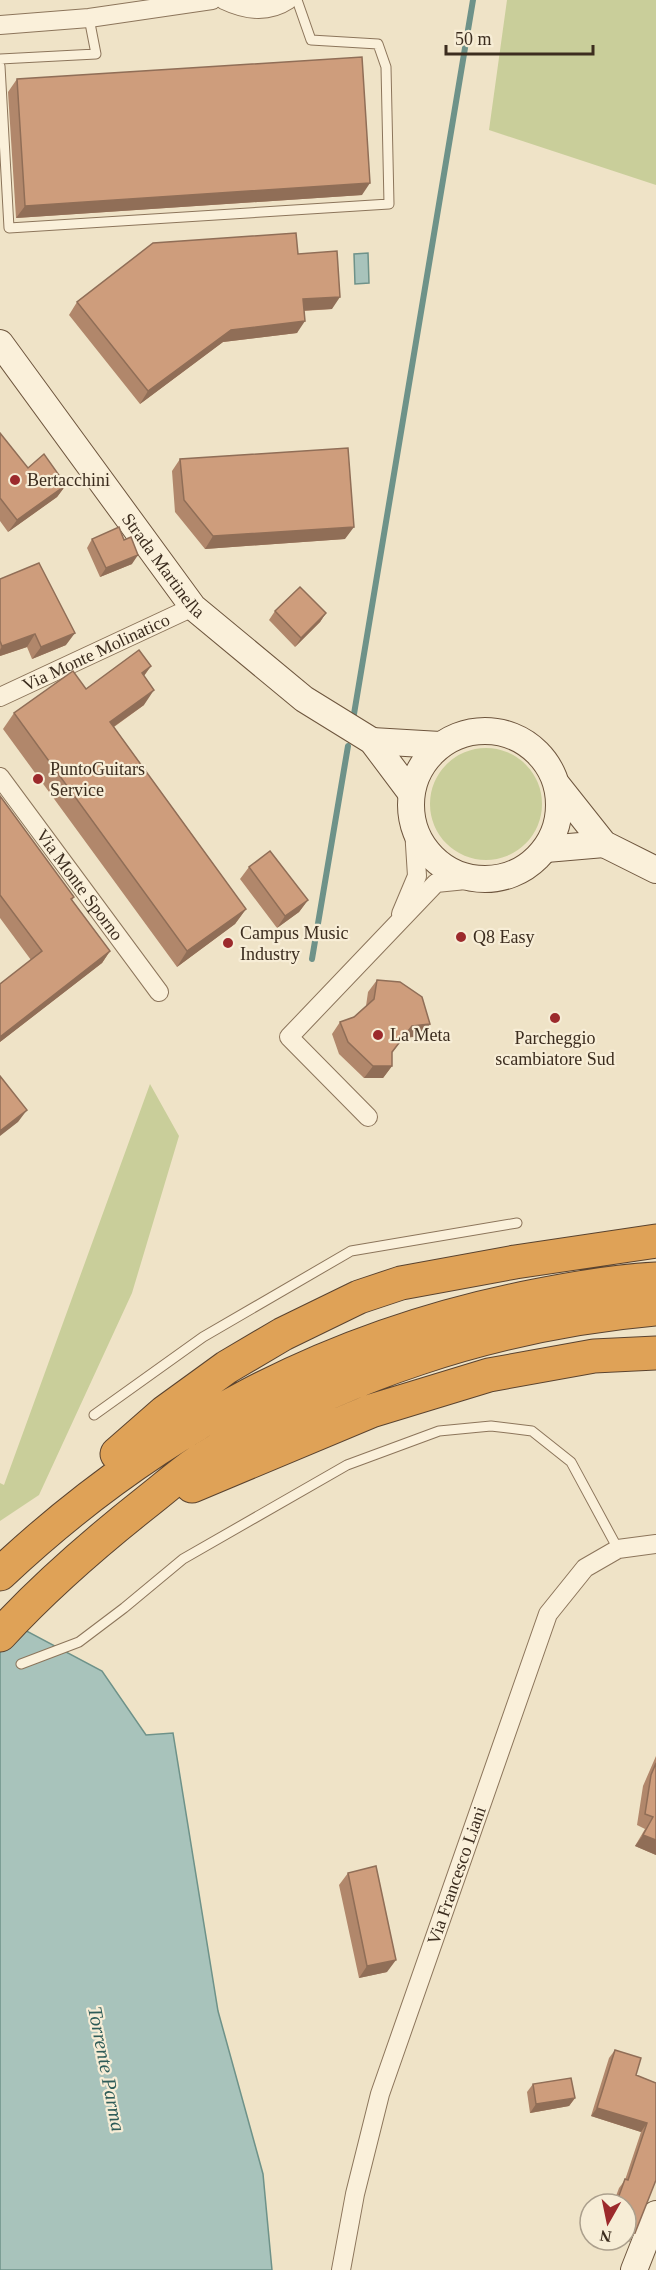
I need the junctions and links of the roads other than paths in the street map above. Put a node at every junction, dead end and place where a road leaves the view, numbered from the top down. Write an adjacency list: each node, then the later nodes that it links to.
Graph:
1 (212, 0): 5 (street)
2 (224, 0): 3 (street)
3 (288, 0)
4 (297, 0): 9 (lane)
5 (173, 3): 6 (street)
6 (89, 18): 7 (street); 8 (lane)
7 (0, 25)
8 (0, 59)
9 (0, 66)
10 (0, 343): 11 (street, Strada Martinella)
11 (194, 607): 12 (street, Via Monte Molinatico); 13 (street, Strada Martinella)
12 (0, 697)
13 (372, 741): 14 (street, Strada Martinella); 17 (street, Strada Martinella)
14 (440, 745): 16 (street, Strada Martinella); 17 (street, Strada Martinella)
15 (0, 777): 24 (street, Via Monte Sporno)
16 (558, 786): 19 (street, Strada Martinella); 20 (street, Strada Martinella)
17 (411, 793): 18 (street, Strada Martinella)
18 (414, 829): 22 (street, Strada Martinella); 23 (street)
19 (604, 844): 20 (street); 21 (street, Strada Martinella)
20 (546, 849): 22 (street, Strada Martinella)
21 (656, 870)
22 (476, 879): 23 (street)
23 (397, 923): 25 (street)
24 (159, 992)
25 (368, 1117)
26 (517, 1223): 31 (lane)
27 (656, 1241): 33 (highway)
28 (656, 1279): 33 (highway)
29 (656, 1309): 36 (highway)
30 (656, 1353): 36 (highway)
31 (94, 1415)
32 (656, 1544): 34 (street, Via Francesco Liani)
33 (31, 1545): 35 (highway)
34 (618, 1549): 38 (lane); 40 (street, Via Francesco Liani)
35 (0, 1574)
36 (50, 1586): 37 (highway)
37 (0, 1635)
38 (21, 1664)
39 (656, 2214): 41 (street)
40 (341, 2270)
41 (634, 2270)

